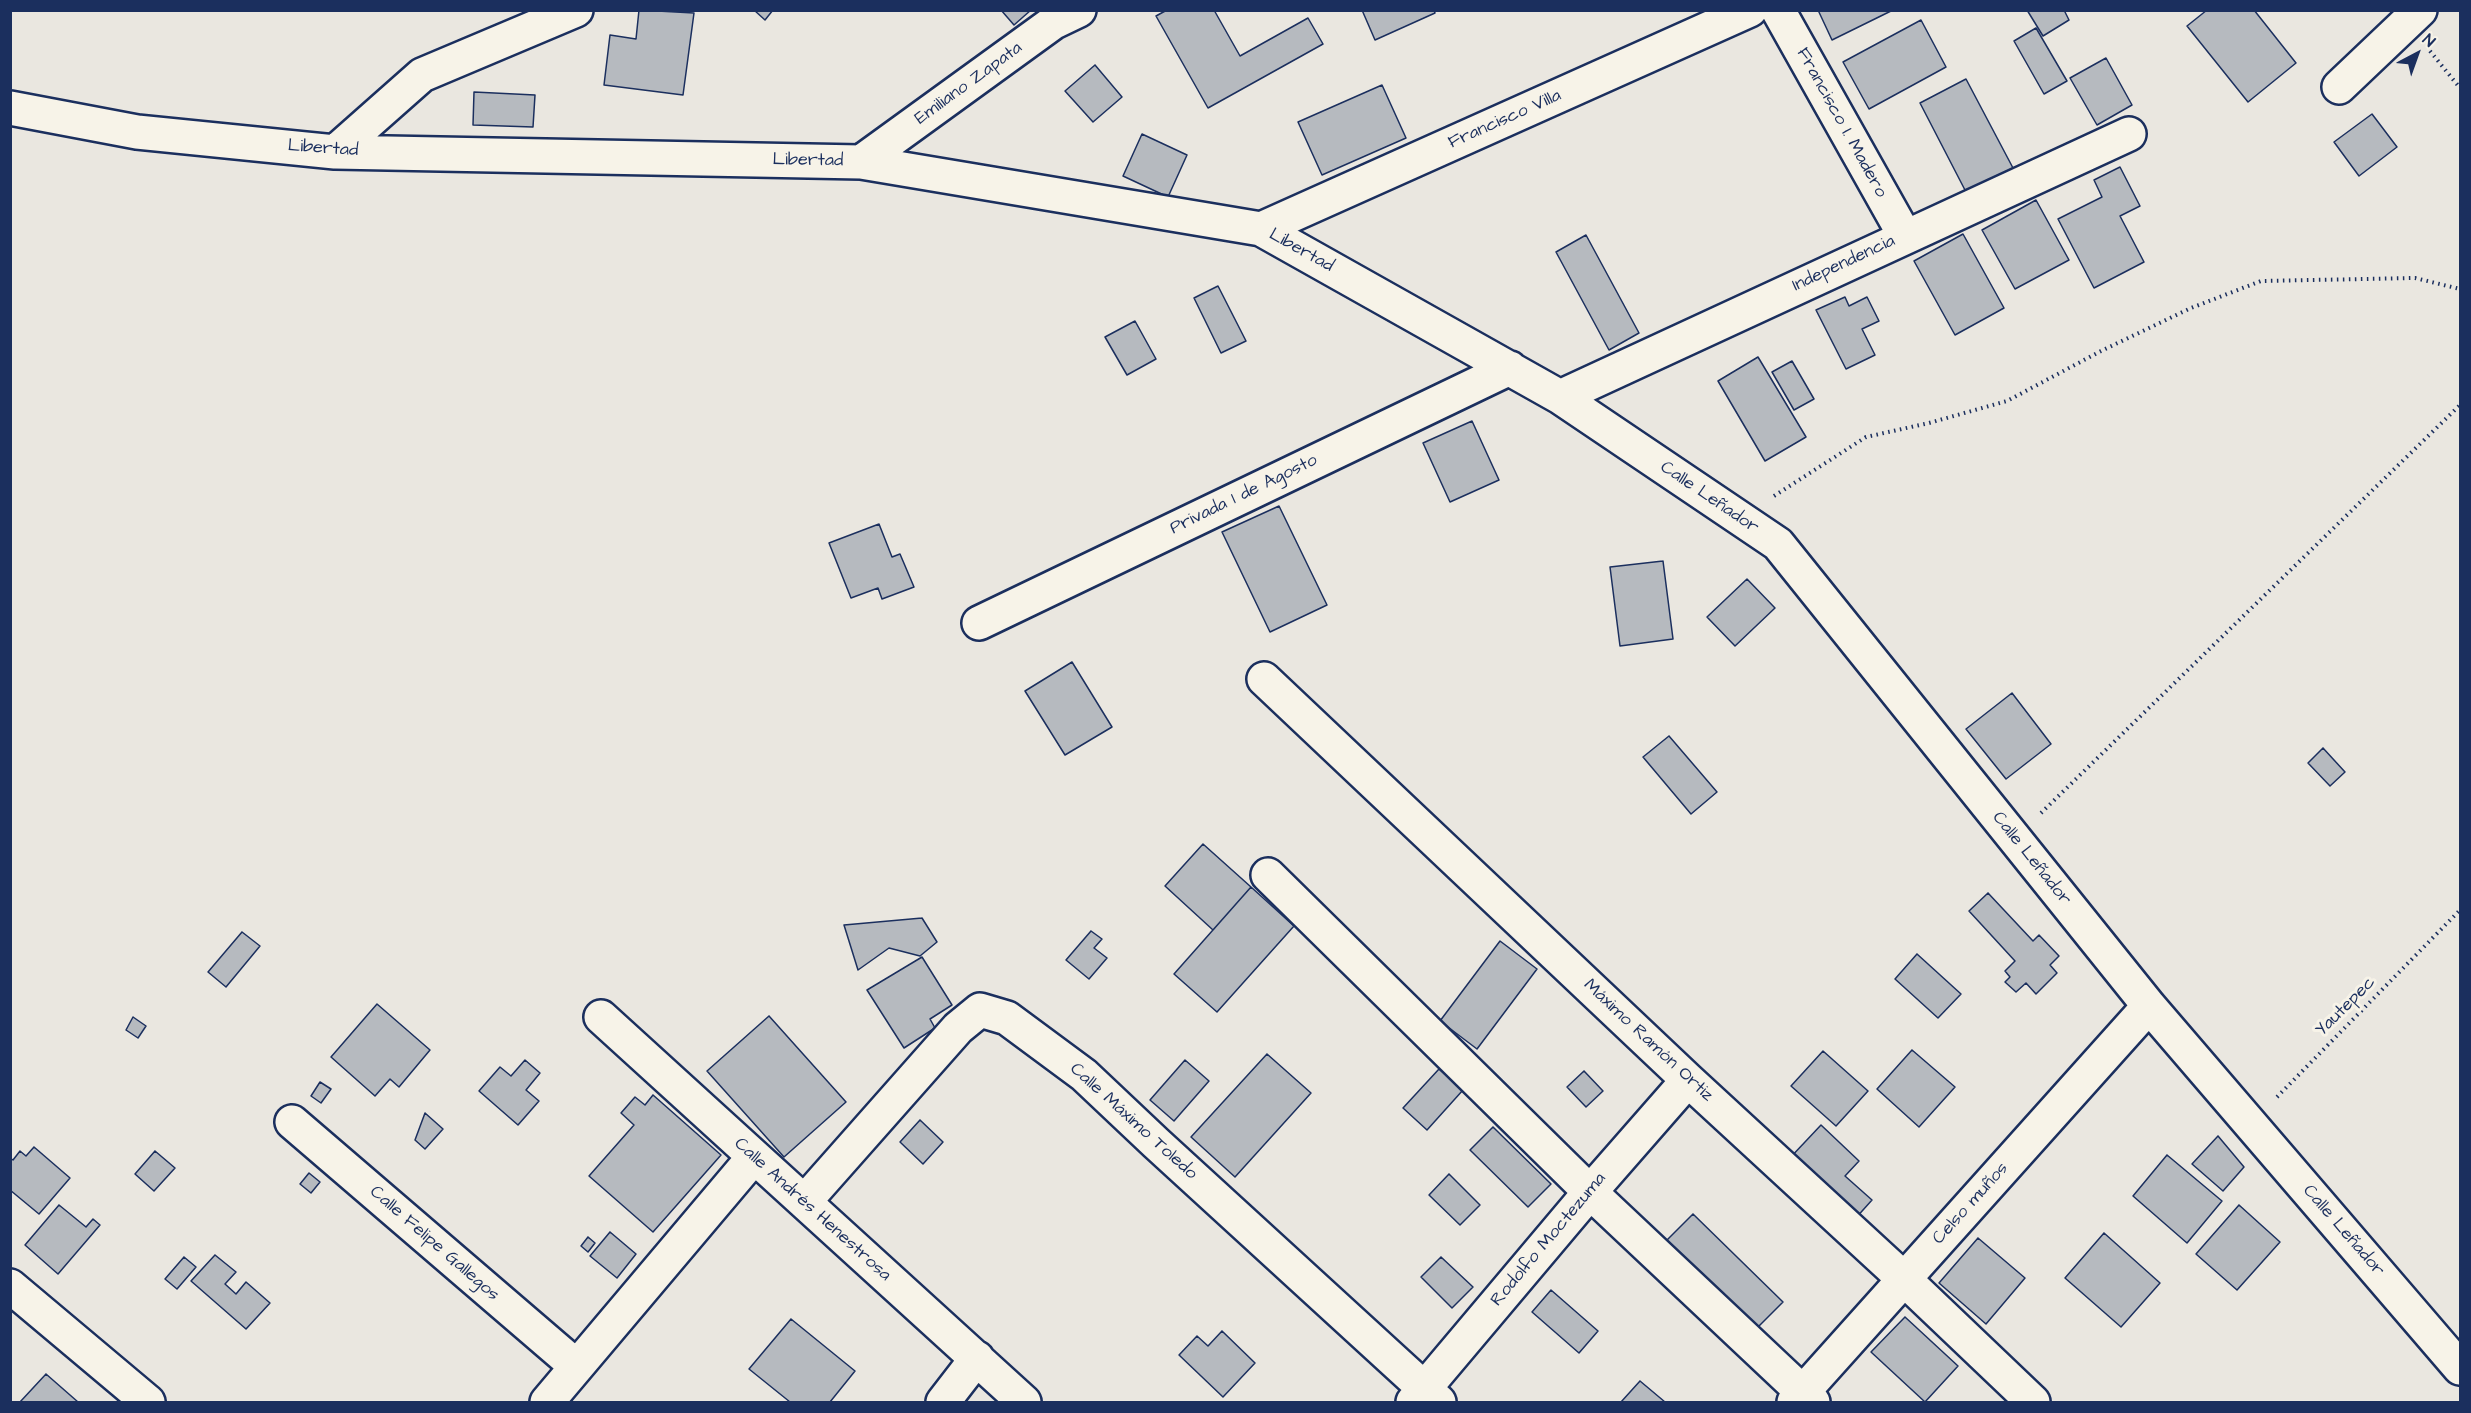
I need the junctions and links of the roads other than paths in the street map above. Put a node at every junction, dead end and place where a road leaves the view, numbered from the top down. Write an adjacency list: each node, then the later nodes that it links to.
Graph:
1 (576, 10): 9 (street)
2 (1079, 10): 10 (street, Emiliano Zapata)
3 (1750, 10): 11 (street, Francisco Villa)
4 (1778, 10): 12 (street, Francisco I. Madero)
5 (2414, 17): 6 (street)
6 (2339, 87)
7 (10, 108): 9 (street, Libertad)
8 (2129, 134): 12 (street, Independencia)
9 (335, 152): 10 (street, Libertad)
10 (861, 162): 11 (street, Libertad)
11 (1261, 229): 13 (street, Libertad)
12 (1905, 236): 14 (street, Independencia)
13 (1510, 368): 14 (street, Libertad); 15 (street, Privada 1 de Agosto)
14 (1560, 397): 18 (street, Calle Leñador)
15 (979, 623)
16 (1264, 679): 20 (street, Máximo Ramón Ortiz)
17 (1268, 875): 23 (street)
18 (2149, 1006): 25 (street, Celso muños); 29 (street, Calle Leñador)
19 (601, 1017): 22 (street, Calle Andrés Henestrosa)
20 (1688, 1080): 23 (street, Rodolfo Moctezuma); 25 (street, Máximo Ramón Ortiz)
21 (292, 1122): 28 (street, Calle Felipe Gallegos)
22 (753, 1158): 24 (street, Calle Andrés Henestrosa); 28 (street)
23 (1590, 1192): 30 (street, Rodolfo Moctezuma); 31 (street)
24 (805, 1201): 27 (street, Calle Andrés Henestrosa); 30 (street, Calle Máximo Toledo)
25 (1904, 1279): 31 (street, Celso muños); 36 (street, Máximo Ramón Ortiz)
26 (10, 1286): 32 (street)
27 (977, 1358): 34 (street); 35 (street, Calle Andrés Henestrosa)
28 (576, 1366): 33 (street)
29 (2460, 1368)
30 (1426, 1398)
31 (1803, 1399)
32 (148, 1402)
33 (547, 1402)
34 (943, 1402)
35 (1024, 1402)
36 (2033, 1402)

